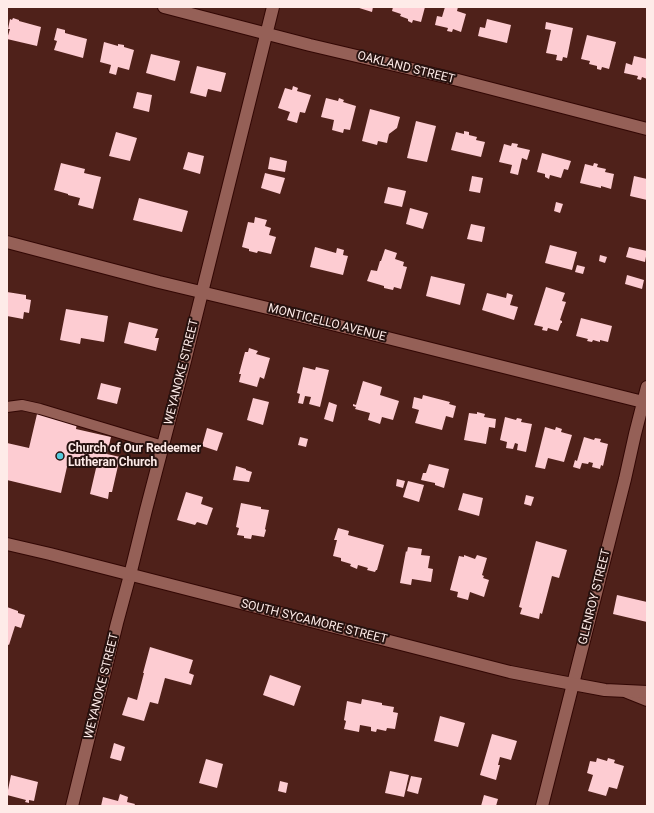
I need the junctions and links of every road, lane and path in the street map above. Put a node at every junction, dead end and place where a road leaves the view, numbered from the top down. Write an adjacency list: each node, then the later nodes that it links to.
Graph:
1 (164, 7): 3 (street, OAKLAND STREET)
2 (273, 7): 3 (street, WEYANOKE STREET)
3 (267, 33): 4 (street, OAKLAND STREET); 6 (street, WEYANOKE STREET)
4 (647, 129)
5 (7, 242): 6 (street, MONTICELLO AVENUE)
6 (202, 292): 8 (street, MONTICELLO AVENUE); 10 (street, WEYANOKE STREET)
7 (647, 388): 8 (street, GLENROY STREET)
8 (645, 403): 13 (street, GLENROY STREET)
9 (7, 407): 10 (lane)
10 (163, 446): 12 (street, WEYANOKE STREET)
11 (7, 544): 12 (street, SOUTH SYCAMORE STREET)
12 (130, 575): 13 (street, SOUTH SYCAMORE STREET); 17 (street, WEYANOKE STREET)
13 (573, 684): 14 (street, SOUTH SYCAMORE STREET); 18 (street, GLENROY STREET)
14 (624, 691): 15 (street, SOUTH SYCAMORE STREET); 16 (street, SOUTH SYCAMORE STREET)
15 (647, 692)
16 (647, 700)
17 (72, 806)
18 (542, 806)

